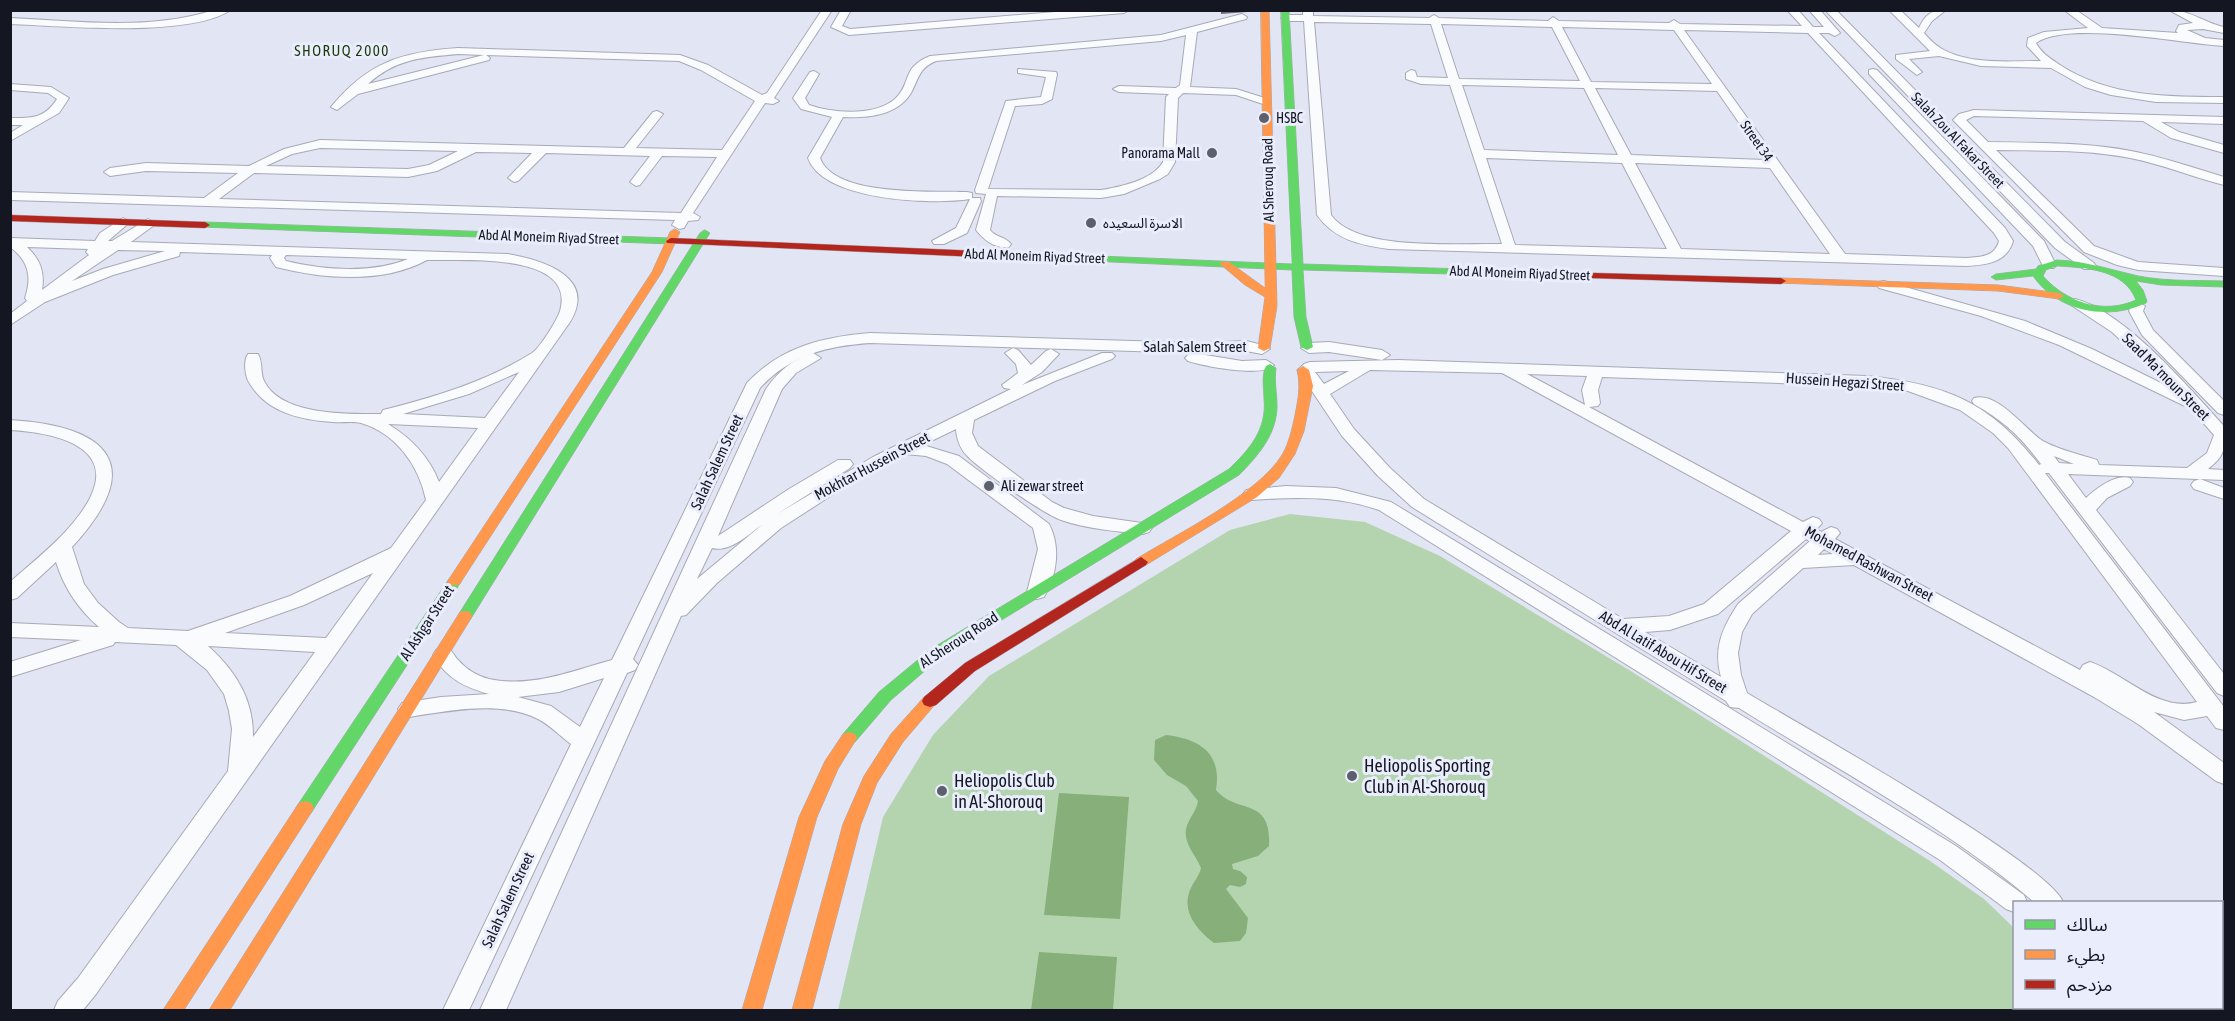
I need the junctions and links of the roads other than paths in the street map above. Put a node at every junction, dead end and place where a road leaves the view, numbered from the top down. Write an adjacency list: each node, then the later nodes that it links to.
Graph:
1 (215, 10): 18 (street)
2 (226, 10): 18 (street)
3 (827, 10): 59 (street)
4 (846, 10): 5 (street)
5 (1124, 10)
6 (1792, 10): 23 (street)
7 (1814, 10): 24 (street, Salah Zou Al Fakar Street)
8 (1830, 10): 41 (street, Salah Zou Al Fakar Street)
9 (1894, 10): 30 (street)
10 (1941, 10): 30 (street)
11 (2162, 10): 25 (street)
12 (2174, 10): 26 (street)
13 (1265, 14): 14 (street); 48 (street, Al Sherouq Road)
14 (1286, 14): 16 (street); 107 (street, Al Sherouq Road)
15 (2079, 14): 28 (street); 29 (street)
16 (1308, 15): 20 (street); 100 (street)
17 (1242, 16): 27 (street)
18 (60, 18): 19 (street)
19 (10, 19)
20 (1434, 19): 21 (street); 50 (street)
21 (1554, 22): 22 (street); 51 (street)
22 (1675, 25): 23 (street); 54 (street, Street 34)
23 (1808, 28): 24 (street); 105 (street)
24 (1831, 28): 40 (street, Salah Zou Al Fakar Street)
25 (2182, 28): 26 (street); 31 (street); 33 (street)
26 (2220, 29)
27 (1192, 30): 32 (street); 35 (street)
28 (2072, 32): 29 (street); 37 (street)
29 (2101, 32): 31 (street)
30 (1916, 33): 38 (street)
31 (2155, 33): 33 (street)
32 (1161, 38): 35 (street); 63 (street)
33 (2199, 40): 34 (street); 36 (street)
34 (2224, 43)
35 (1189, 47): 53 (street)
36 (2224, 51)
37 (2037, 52): 42 (street); 43 (street)
38 (1941, 53): 42 (street); 45 (street)
39 (524, 55): 57 (street); 57 (street); 59 (street)
40 (1862, 59): 41 (street); 101 (street, Salah Zou Al Fakar Street)
41 (1879, 60): 103 (street, Salah Zou Al Fakar Street)
42 (2019, 64): 43 (street); 49 (street)
43 (2053, 65): 49 (street)
44 (1023, 71): 82 (street)
45 (1917, 72)
46 (1411, 73): 50 (street)
47 (814, 74): 63 (street)
48 (1266, 77): 53 (street); 60 (street, Al Sherouq Road)
49 (2070, 78): 58 (street)
50 (1455, 82): 51 (street); 74 (street)
51 (1587, 85): 54 (street); 75 (street)
52 (10, 87): 66 (street)
53 (1181, 88): 55 (street); 60 (street); 82 (street)
54 (1720, 88): 76 (street, Street 34)
55 (1119, 89)
56 (10, 92): 66 (street)
57 (353, 92): 61 (street)
58 (2224, 98)
59 (766, 102): 73 (street); 88 (street)
60 (1267, 102): 106 (street, Al Sherouq Road)
61 (337, 107)
62 (657, 114): 71 (street)
63 (838, 114): 82 (street)
64 (2146, 118): 65 (street); 67 (street); 70 (street)
65 (2224, 120)
66 (18, 127)
67 (1984, 146): 80 (street); 112 (street)
68 (474, 148): 69 (street); 77 (street); 77 (street)
69 (543, 149): 71 (street); 79 (street)
70 (2224, 149)
71 (627, 152): 72 (street)
72 (659, 152): 73 (street); 81 (street)
73 (725, 154): 88 (street)
74 (1479, 154): 75 (street); 100 (street)
75 (1626, 159): 76 (street); 104 (street)
76 (1773, 164): 105 (street, Street 34)
77 (253, 170): 78 (street); 84 (street)
78 (110, 172)
79 (514, 178)
80 (2224, 181)
81 (636, 182)
82 (981, 195): 95 (street); 96 (street)
83 (10, 196): 84 (street)
84 (213, 203): 88 (street)
85 (10, 208): 86 (street, Abd Al Moneim Riyad Street)
86 (138, 212): 87 (street, Abd Al Moneim Riyad Street); 90 (street)
87 (160, 213): 91 (street); 92 (street, Abd Al Moneim Riyad Street)
88 (688, 217): 92 (street)
89 (10, 218): 90 (street, Abd Al Moneim Riyad Street)
90 (123, 222): 91 (street, Abd Al Moneim Riyad Street); 97 (street)
91 (148, 223): 92 (street, Abd Al Moneim Riyad Street); 98 (street)
92 (677, 235): 93 (street, Abd Al Moneim Riyad Street); 175 (street, Al Ashgar Street)
93 (703, 237): 95 (street, Abd Al Moneim Riyad Street); 176 (street, Al Ashgar Street)
94 (11, 242): 97 (street); 123 (street)
95 (929, 244): 96 (street, Abd Al Moneim Riyad Street); 102 (street, Abd Al Moneim Riyad Street)
96 (1004, 244): 102 (street, Abd Al Moneim Riyad Street)
97 (97, 245): 98 (street); 123 (street)
98 (115, 245): 99 (street); 123 (street)
99 (202, 248): 123 (street); 133 (street)
100 (1510, 249): 104 (street)
101 (2043, 250): 103 (street); 110 (street, Salah Zou Al Fakar Street)
102 (1052, 251): 106 (street, Abd Al Moneim Riyad Street); 108 (street, Abd Al Moneim Riyad Street)
103 (2067, 251): 109 (street, Salah Zou Al Fakar Street)
104 (1677, 254): 105 (street)
105 (1841, 259)
106 (1270, 260): 107 (street, Abd Al Moneim Riyad Street); 108 (street, Abd Al Moneim Riyad Street); 121 (street, Al Sherouq Road)
107 (1298, 261): 111 (street, Abd Al Moneim Riyad Street); 131 (street, Al Sherouq Road)
108 (1225, 264): 121 (street)
109 (2089, 266): 110 (street, Abd Al Moneim Riyad Street); 113 (street, Abd Al Moneim Riyad Street)
110 (2044, 268): 114 (street, Abd Al Moneim Riyad Street); 122 (street)
111 (1633, 271): 114 (street, Abd Al Moneim Riyad Street); 117 (street, Abd Al Moneim Riyad Street)
112 (2224, 272)
113 (2115, 274): 115 (street); 124 (street)
114 (2010, 276): 118 (street)
115 (2154, 281): 116 (street); 119 (street)
116 (2224, 284)
117 (1882, 285): 118 (street, Abd Al Moneim Riyad Street); 145 (street)
118 (2024, 290): 122 (street, Abd Al Moneim Riyad Street)
119 (2168, 294): 120 (street); 124 (street)
120 (2224, 295)
121 (1271, 296): 135 (street, Al Sherouq Road)
122 (2059, 296): 125 (street)
123 (36, 298): 126 (street); 127 (street)
124 (2140, 302): 125 (street); 129 (street, Saad Ma'moun Street)
125 (2075, 303): 128 (street, Saad Ma'moun Street)
126 (10, 315)
127 (10, 321)
128 (2112, 324): 129 (street); 145 (street, Saad Ma'moun Street)
129 (2142, 324): 146 (street, Saad Ma'moun Street)
130 (1292, 342): 131 (street)
131 (1308, 348): 139 (street, Hussein Hegazi Street); 140 (street, Al Sherouq Road)
132 (1013, 353): 134 (street, Salah Salem Street); 142 (street); 169 (street, Salah Salem Street)
133 (540, 354): 148 (street); 149 (street)
134 (1051, 354): 136 (street, Salah Salem Street); 142 (street, Mokhtar Hussein Street)
135 (1268, 355): 136 (street, Salah Salem Street); 140 (street); 167 (street, Al Sherouq Road); 187 (street, Salah Salem Street)
136 (1107, 356): 147 (street, Mokhtar Hussein Street)
137 (253, 357): 148 (street)
138 (1380, 364): 139 (street, Hussein Hegazi Street); 140 (street, Hussein Hegazi Street); 143 (street)
139 (1518, 366): 141 (street, Hussein Hegazi Street); 144 (street, Mohamed Rashwan Street); 152 (street, Hussein Hegazi Street); 165 (street, Mohamed Rashwan Street)
140 (1306, 369): 143 (street, Abd Al Latif Abou Hif Street); 160 (street, Al Sherouq Road)
141 (1598, 371): 144 (street); 154 (street, Hussein Hegazi Street)
142 (1027, 375): 169 (street, Mokhtar Hussein Street)
143 (1321, 393): 159 (street, Abd Al Latif Abou Hif Street)
144 (1592, 403): 166 (street, Mohamed Rashwan Street)
145 (2194, 405): 151 (street, Saad Ma'moun Street)
146 (2224, 410)
147 (966, 417): 153 (street, Mokhtar Hussein Street); 167 (street)
148 (361, 418): 149 (street); 162 (street)
149 (490, 423): 162 (street)
150 (10, 425): 170 (street)
151 (2224, 435): 157 (street)
152 (2035, 444): 154 (street, Hussein Hegazi Street); 156 (street)
153 (901, 449): 177 (street); 180 (street, Mokhtar Hussein Street)
154 (2048, 474): 156 (street); 164 (street, Hussein Hegazi Street); 192 (street, Hussein Hegazi Street)
155 (2224, 475): 157 (street)
156 (2121, 476): 157 (street); 164 (street)
157 (2196, 479): 158 (street); 161 (street)
158 (2224, 486)
159 (1406, 493): 163 (street); 181 (street, Abd Al Latif Abou Hif Street)
160 (1252, 494): 163 (street, Abd Al Latif Abou Hif Street); 179 (street, Al Sherouq Road)
161 (2224, 494)
162 (435, 500): 171 (street)
163 (1385, 506): 194 (street, Abd Al Latif Abou Hif Street)
164 (2086, 509): 190 (street, Hussein Hegazi Street)
165 (1771, 512): 166 (street, Mohamed Rashwan Street); 172 (street)
166 (1809, 526): 168 (street, Mohamed Rashwan Street); 172 (street)
167 (1143, 528): 177 (street, Al Sherouq Road)
168 (1828, 536): 173 (street, Mohamed Rashwan Street); 174 (street); 192 (street, Mohamed Rashwan Street)
169 (707, 538): 180 (street, Salah Salem Street)
170 (62, 544): 178 (street); 183 (street)
171 (399, 550): 184 (street); 185 (street)
172 (1779, 552): 181 (street)
173 (1859, 559): 174 (street); 198 (street, Mohamed Rashwan Street)
174 (1799, 562): 191 (street)
175 (462, 570): 176 (street); 202 (street, Al Ashgar Street)
176 (495, 572): 186 (street, Al Ashgar Street)
177 (1037, 592): 179 (street, Al Sherouq Road)
178 (10, 593)
179 (1015, 622): 206 (street, Al Sherouq Road); 207 (street, Al Sherouq Road)
180 (668, 623): 188 (street, Salah Salem Street)
181 (1619, 626): 191 (street, Abd Al Latif Abou Hif Street)
182 (10, 630): 183 (street)
183 (125, 636): 184 (street); 189 (street)
184 (181, 638): 185 (street); 197 (street)
185 (330, 645): 197 (street)
186 (443, 655): 187 (street); 193 (street, Al Ashgar Street)
187 (620, 666): 188 (street); 196 (street, Salah Salem Street)
188 (648, 668): 205 (street, Salah Salem Street)
189 (10, 670)
190 (2224, 688)
191 (1739, 699): 194 (street); 200 (street, Abd Al Latif Abou Hif Street)
192 (2211, 704): 195 (street, Hussein Hegazi Street)
193 (409, 710): 196 (street); 203 (street, Al Ashgar Street)
194 (1724, 714): 199 (street, Abd Al Latif Abou Hif Street)
195 (2224, 722)
196 (584, 741): 204 (street, Salah Salem Street)
197 (238, 775): 201 (street)
198 (2224, 775)
199 (2013, 901)
200 (2049, 901)
201 (67, 1011)
202 (173, 1011)
203 (219, 1011)
204 (456, 1011)
205 (493, 1011)
206 (753, 1011)
207 (802, 1011)

